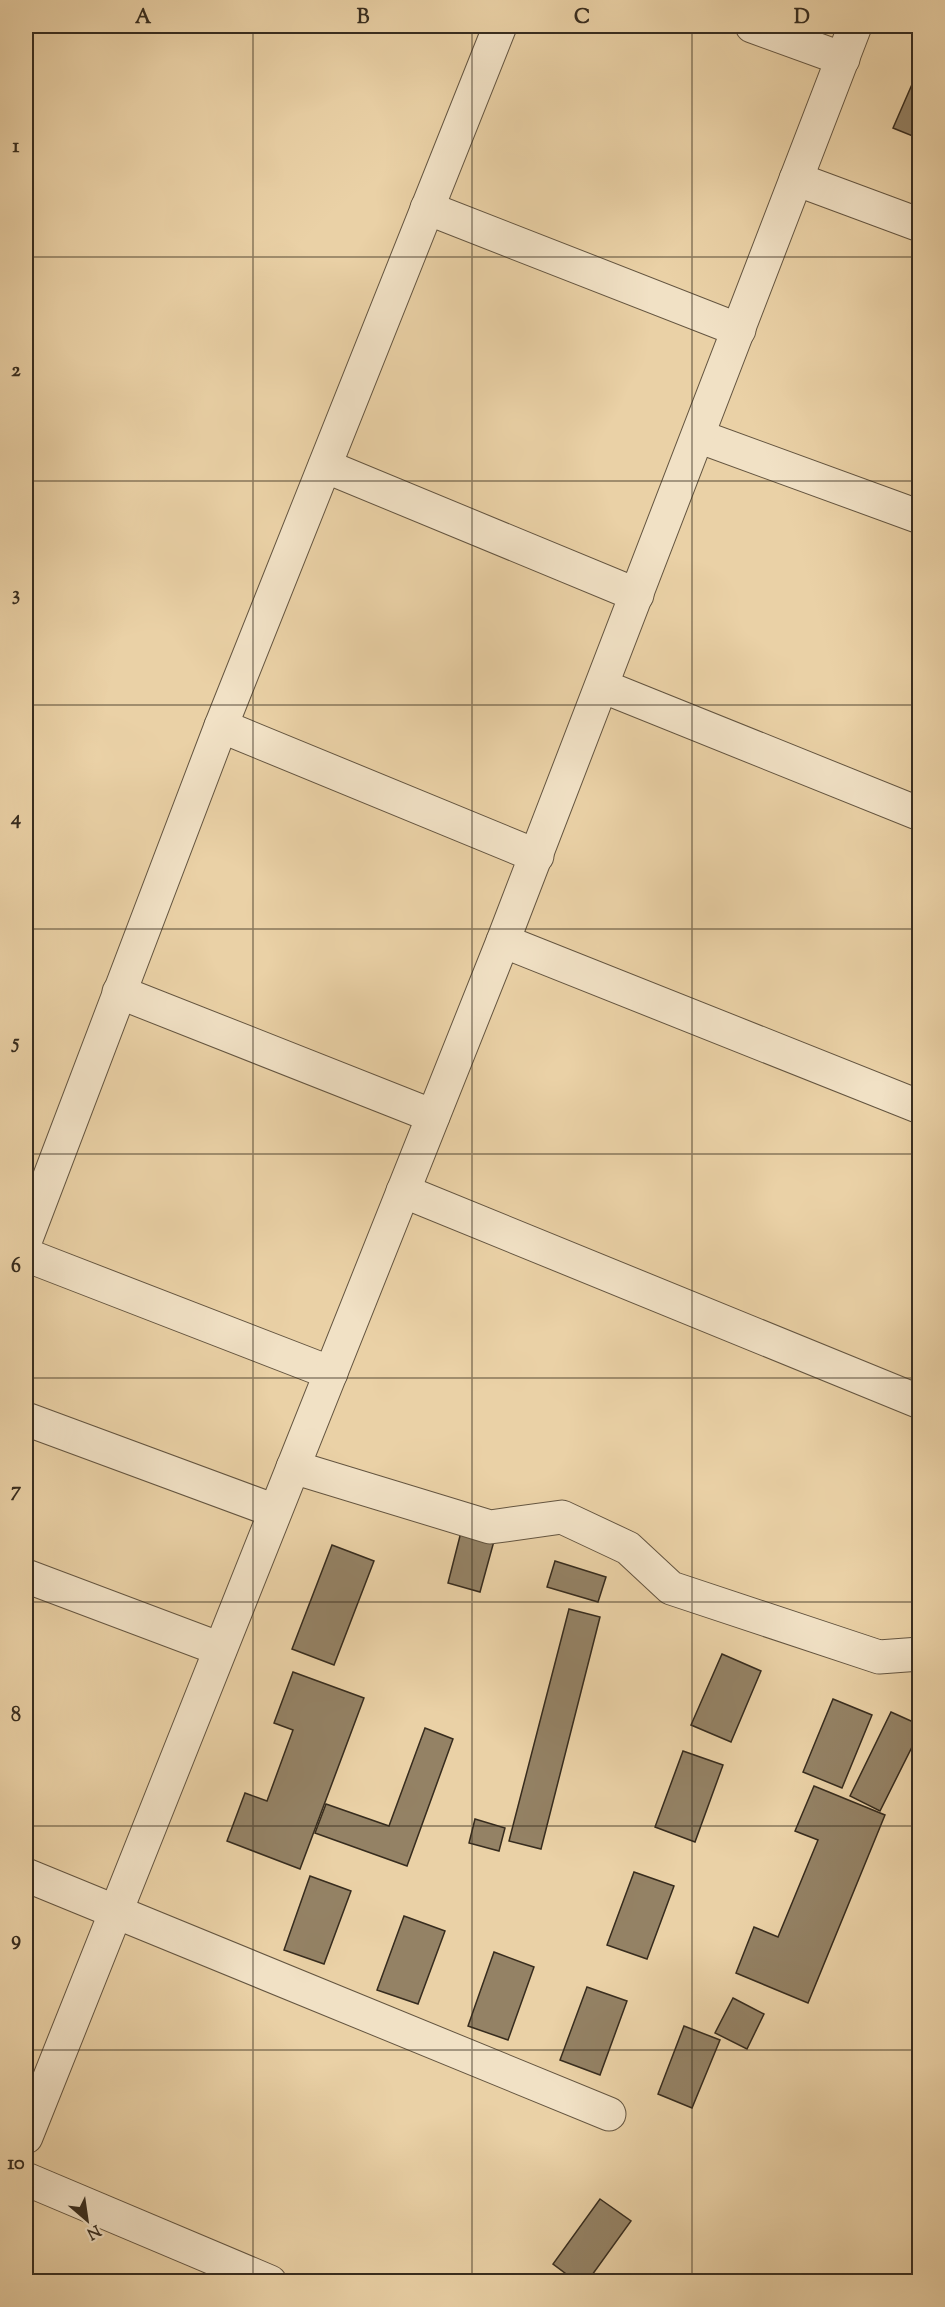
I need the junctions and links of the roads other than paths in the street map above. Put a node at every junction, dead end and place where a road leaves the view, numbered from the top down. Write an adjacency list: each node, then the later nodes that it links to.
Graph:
1 (500, 26): 6 (street)
2 (752, 26): 4 (street)
3 (855, 26): 4 (street)
4 (843, 59): 5 (street)
5 (796, 179): 7 (street); 8 (street)
6 (427, 208): 8 (street); 10 (street)
7 (920, 225)
8 (739, 330): 9 (street)
9 (698, 436): 11 (street); 12 (street)
10 (325, 466): 12 (street); 14 (street)
11 (920, 517)
12 (637, 595): 13 (street)
13 (602, 686): 15 (street); 16 (street)
14 (221, 726): 16 (street); 18 (street)
15 (920, 814)
16 (537, 856): 17 (street)
17 (503, 941): 19 (street); 20 (street)
18 (119, 992): 20 (street); 22 (street)
19 (920, 1107)
20 (433, 1116): 21 (street)
21 (403, 1191): 24 (street); 25 (street)
22 (26, 1239)
23 (26, 1255): 24 (street)
24 (330, 1373): 27 (street)
25 (920, 1402)
26 (26, 1419): 28 (street)
27 (292, 1467): 28 (street); 31 (street)
28 (275, 1511): 30 (street)
29 (26, 1576): 30 (street)
30 (220, 1649): 33 (street)
31 (920, 1654)
32 (26, 1875): 33 (street)
33 (116, 1911): 34 (street); 35 (street)
34 (609, 2114)
35 (26, 2137)
36 (26, 2179): 37 (street)
37 (270, 2282)

